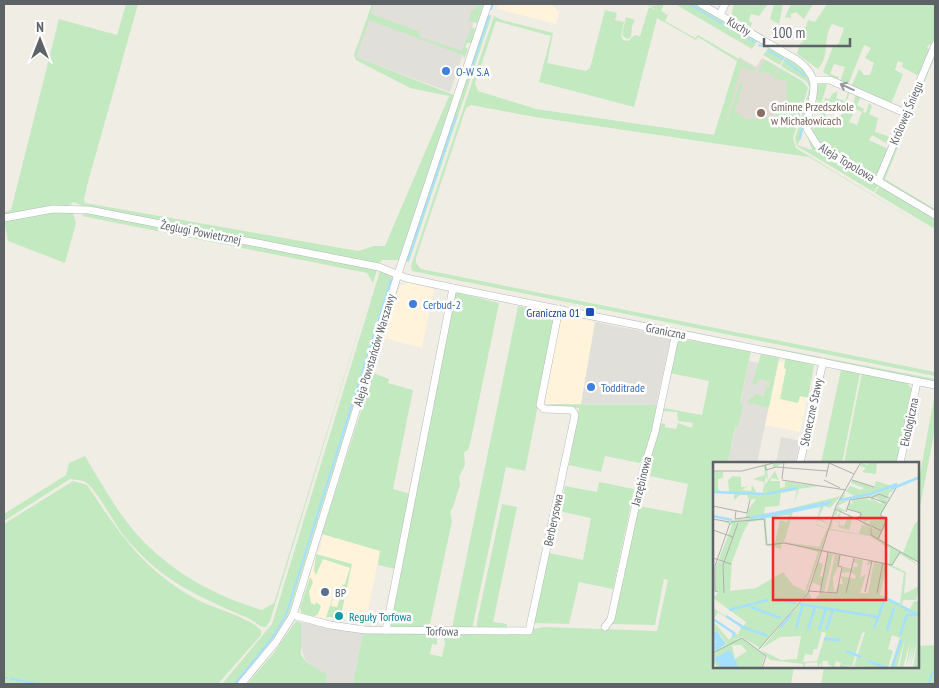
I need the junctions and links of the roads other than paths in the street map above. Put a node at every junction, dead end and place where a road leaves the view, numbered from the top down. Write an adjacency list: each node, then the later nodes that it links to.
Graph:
1 (488, 4): 11 (street, Aleja Powstańców Warszawy)
2 (702, 4): 4 (street, Kuchy)
3 (725, 4): 4 (street)
4 (720, 15): 6 (street, Kuchy)
5 (935, 45): 7 (street, Królowej Śniegu)
6 (814, 80): 7 (street, one-way to 6); 8 (street, Aleja Topolowa)
7 (905, 113): 8 (street, Królowej Śniegu)
8 (878, 181): 9 (street, Aleja Topolowa)
9 (935, 215)
10 (4, 218): 11 (street, Żeglugi Powietrznej)
11 (398, 274): 12 (street, Graniczna); 20 (street, Aleja Powstańców Warszawy)
12 (453, 288): 13 (street, Graniczna); 23 (street)
13 (559, 309): 14 (street, Graniczna); 22 (street, Berberysowa)
14 (676, 333): 15 (street, Graniczna); 21 (street, Jarzębinowa)
15 (823, 362): 16 (street, Graniczna); 18 (street, Słoneczne Stawy)
16 (918, 382): 17 (street, Graniczna); 19 (street, Ekologiczna)
17 (935, 385)
18 (800, 462)
19 (900, 462)
20 (292, 615): 23 (street, Torfowa); 24 (street, Aleja Powstańców Warszawy)
21 (605, 627)
22 (530, 628): 23 (street, Torfowa)
23 (386, 630)
24 (241, 684)

